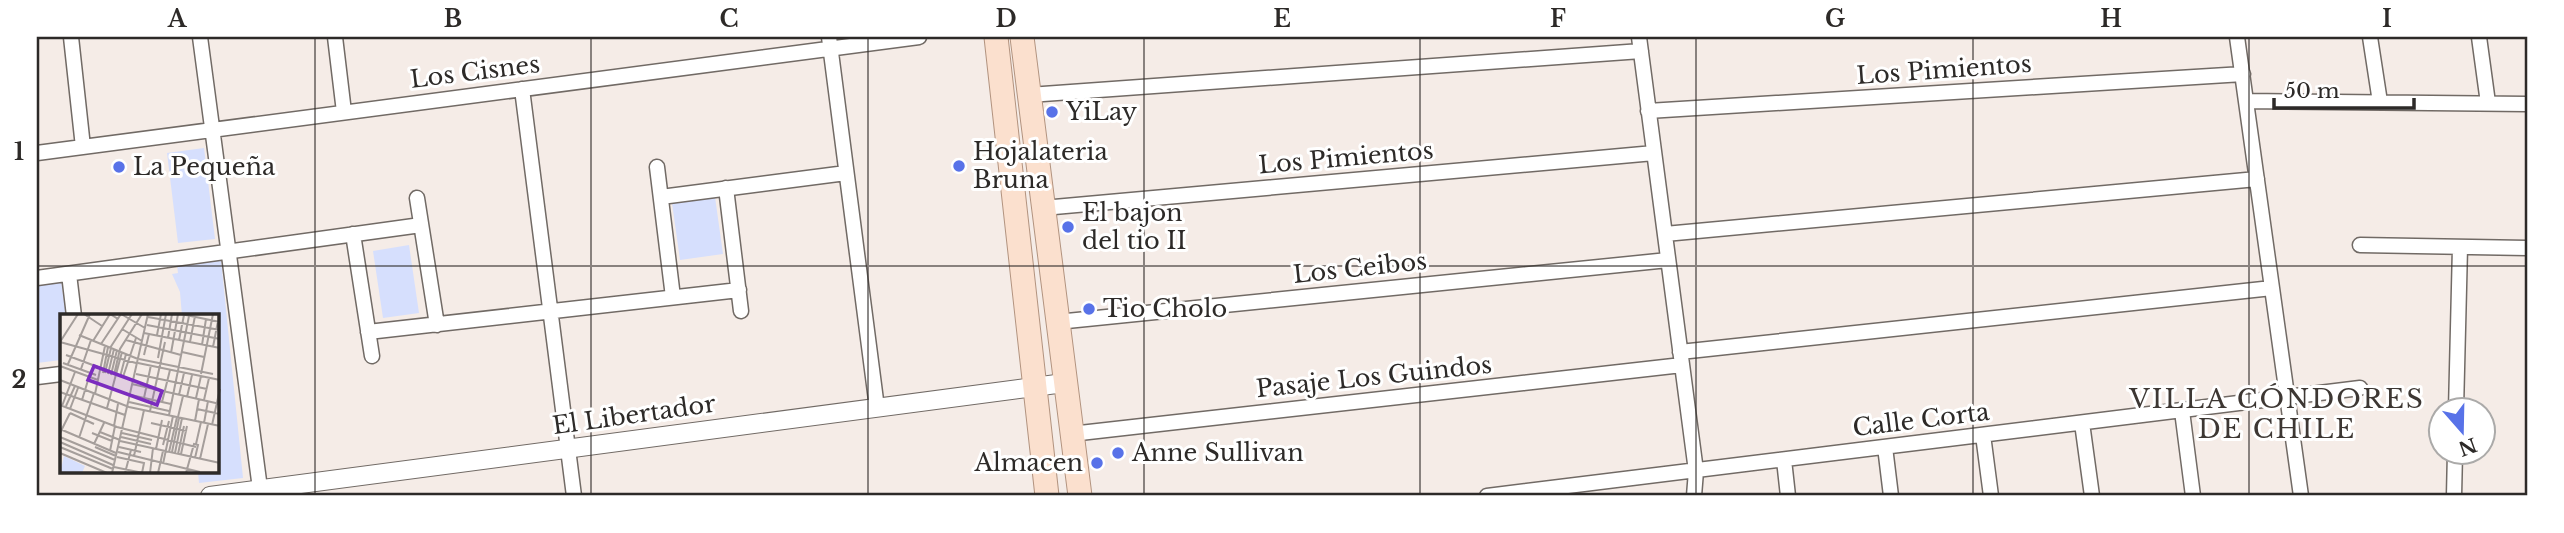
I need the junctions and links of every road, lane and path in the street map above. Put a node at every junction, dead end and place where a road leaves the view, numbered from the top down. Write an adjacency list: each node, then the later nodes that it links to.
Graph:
1 (71, 37): 22 (street)
2 (200, 37): 21 (street)
3 (335, 37): 20 (street)
4 (919, 37): 10 (street, Los Cisnes)
5 (996, 37): 56 (main road)
6 (1022, 37): 14 (main road)
7 (2237, 37): 12 (street)
8 (2370, 37): 16 (street)
9 (2479, 37): 17 (street)
10 (829, 43): 13 (street, Los Cisnes); 26 (street)
11 (1640, 44): 14 (street); 19 (street)
12 (2243, 75): 15 (street); 19 (street, Los Pimientos)
13 (522, 89): 20 (street, Los Cisnes); 45 (street)
14 (1029, 95): 31 (main road)
15 (2246, 102): 16 (street); 27 (street)
16 (2380, 102): 17 (street)
17 (2488, 103): 18 (street)
18 (2527, 104)
19 (1648, 111): 24 (street)
20 (344, 113): 21 (street, Los Cisnes)
21 (212, 130): 22 (street, Los Cisnes); 38 (street)
22 (83, 147): 23 (street, Los Cisnes)
23 (37, 153)
24 (1654, 153): 31 (street, Los Pimientos); 33 (street)
25 (657, 167): 29 (street)
26 (846, 173): 28 (street); 60 (street)
27 (2257, 179): 33 (street); 42 (street)
28 (726, 188): 29 (street); 43 (street)
29 (661, 197): 44 (street)
30 (416, 198): 32 (street)
31 (1043, 208): 48 (main road)
32 (421, 225): 34 (street); 49 (street)
33 (1665, 233): 39 (street)
34 (353, 234): 38 (street); 50 (street)
35 (2360, 245): 36 (street)
36 (2460, 247): 37 (street); 58 (street)
37 (2527, 248)
38 (228, 251): 40 (street); 71 (street)
39 (1668, 260): 48 (street, Los Ceibos); 52 (street)
40 (69, 274): 41 (street); 47 (street)
41 (37, 278)
42 (2272, 288): 52 (street, Pasaje Los Guindos); 59 (street)
43 (739, 290): 44 (street); 46 (street)
44 (673, 297): 45 (street)
45 (550, 310): 49 (street); 66 (street)
46 (741, 311)
47 (74, 314)
48 (1057, 322): 55 (main road)
49 (437, 325): 50 (street)
50 (369, 332): 51 (street)
51 (372, 356)
52 (1681, 359): 63 (street, Pasaje Los Guindos); 69 (street)
53 (60, 373): 54 (street)
54 (37, 377)
55 (1064, 383): 56 (street, El Libertador); 63 (main road)
56 (1033, 387): 60 (street, El Libertador); 74 (main road)
57 (2360, 388): 59 (street, Calle Corta)
58 (2456, 396)
59 (2287, 397): 61 (street, Calle Corta); 83 (street)
60 (877, 408): 66 (street, El Libertador)
61 (2182, 411): 62 (street, Calle Corta); 82 (street)
62 (2082, 423): 64 (street, Calle Corta); 81 (street)
63 (1071, 433): 75 (main road)
64 (1983, 435): 65 (street, Calle Corta); 80 (street)
65 (1885, 447): 67 (street, Calle Corta); 79 (street)
66 (568, 449): 71 (street, El Libertador); 73 (street)
67 (1784, 460): 69 (street, Calle Corta); 78 (street)
68 (2455, 466): 84 (street)
69 (1696, 471): 70 (street, Calle Corta); 77 (street)
70 (1560, 492): 76 (street, Calle Corta)
71 (260, 493): 72 (street, El Libertador)
72 (210, 496)
73 (574, 496)
74 (1047, 496)
75 (1080, 496)
76 (1487, 496)
77 (1694, 496)
78 (1788, 496)
79 (1891, 496)
80 (1991, 496)
81 (2092, 496)
82 (2193, 496)
83 (2301, 496)
84 (2454, 496)

